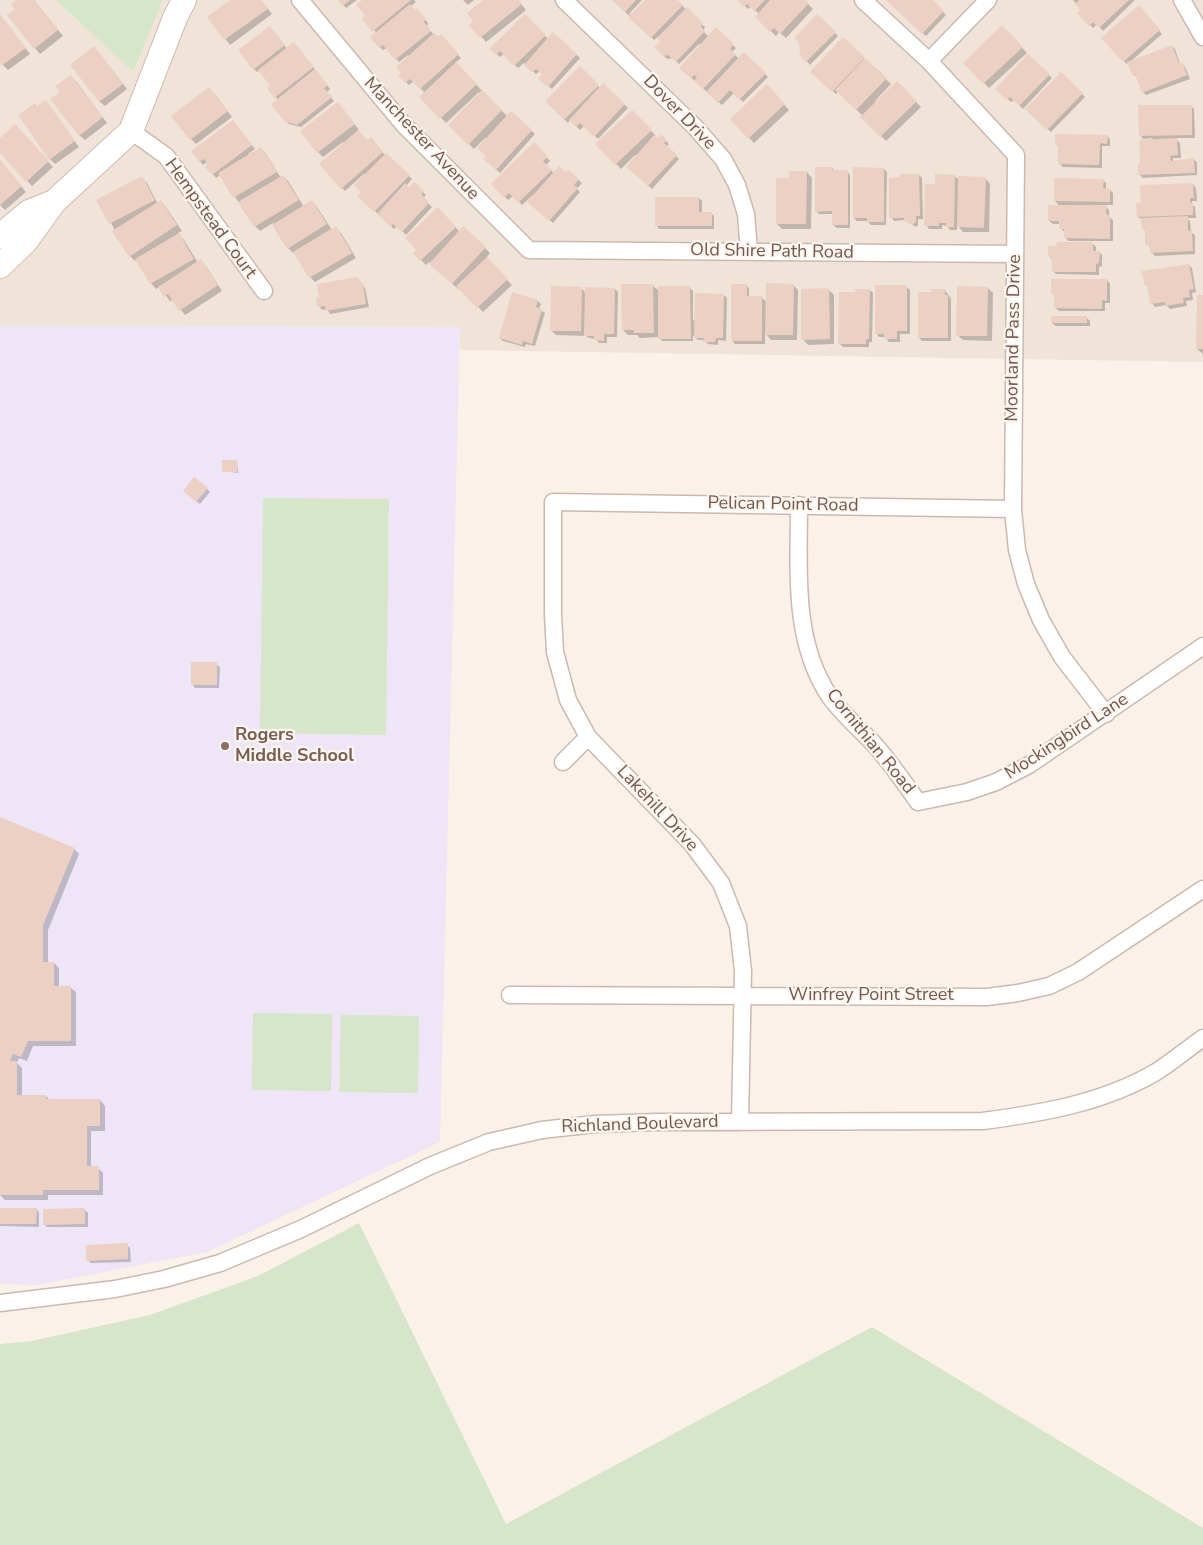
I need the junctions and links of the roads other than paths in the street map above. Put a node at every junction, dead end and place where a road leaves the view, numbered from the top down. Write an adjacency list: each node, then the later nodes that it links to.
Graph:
1 (184, 0): 9 (street)
2 (300, 0): 12 (street, Manchester Avenue)
3 (564, 0): 13 (street, Dover Drive)
4 (863, 0): 8 (street, Moorland Pass Drive)
5 (988, 0): 8 (street)
6 (1182, 0): 7 (street)
7 (1203, 37)
8 (929, 61): 14 (street, Moorland Pass Drive)
9 (131, 131): 10 (street); 16 (street, Hempstead Court)
10 (54, 202): 11 (street); 15 (street)
11 (0, 236)
12 (529, 250): 13 (street, Old Shire Path Road)
13 (749, 252): 14 (street, Old Shire Path Road)
14 (1015, 254): 19 (street, Moorland Pass Drive)
15 (0, 266)
16 (264, 291)
17 (553, 502): 18 (street, Pelican Point Road); 22 (street, Lakehill Drive)
18 (799, 505): 19 (street, Pelican Point Road); 24 (street, Cornithian Road)
19 (1013, 509): 21 (street, Moorland Pass Drive)
20 (1203, 646): 21 (street, Mockingbird Lane)
21 (1106, 714): 24 (street, Mockingbird Lane)
22 (588, 737): 23 (street); 27 (street, Lakehill Drive)
23 (563, 762)
24 (918, 802)
25 (1203, 889): 27 (street, Winfrey Point Street)
26 (510, 995): 27 (street, Winfrey Point Street)
27 (743, 996): 29 (street, Lakehill Drive)
28 (1203, 1038): 29 (street, Richland Boulevard)
29 (740, 1122): 31 (street, Richland Boulevard)
30 (0, 1299): 31 (street, Richland Boulevard)
31 (29, 1299): 32 (street, Richland Boulevard)
32 (0, 1303)

